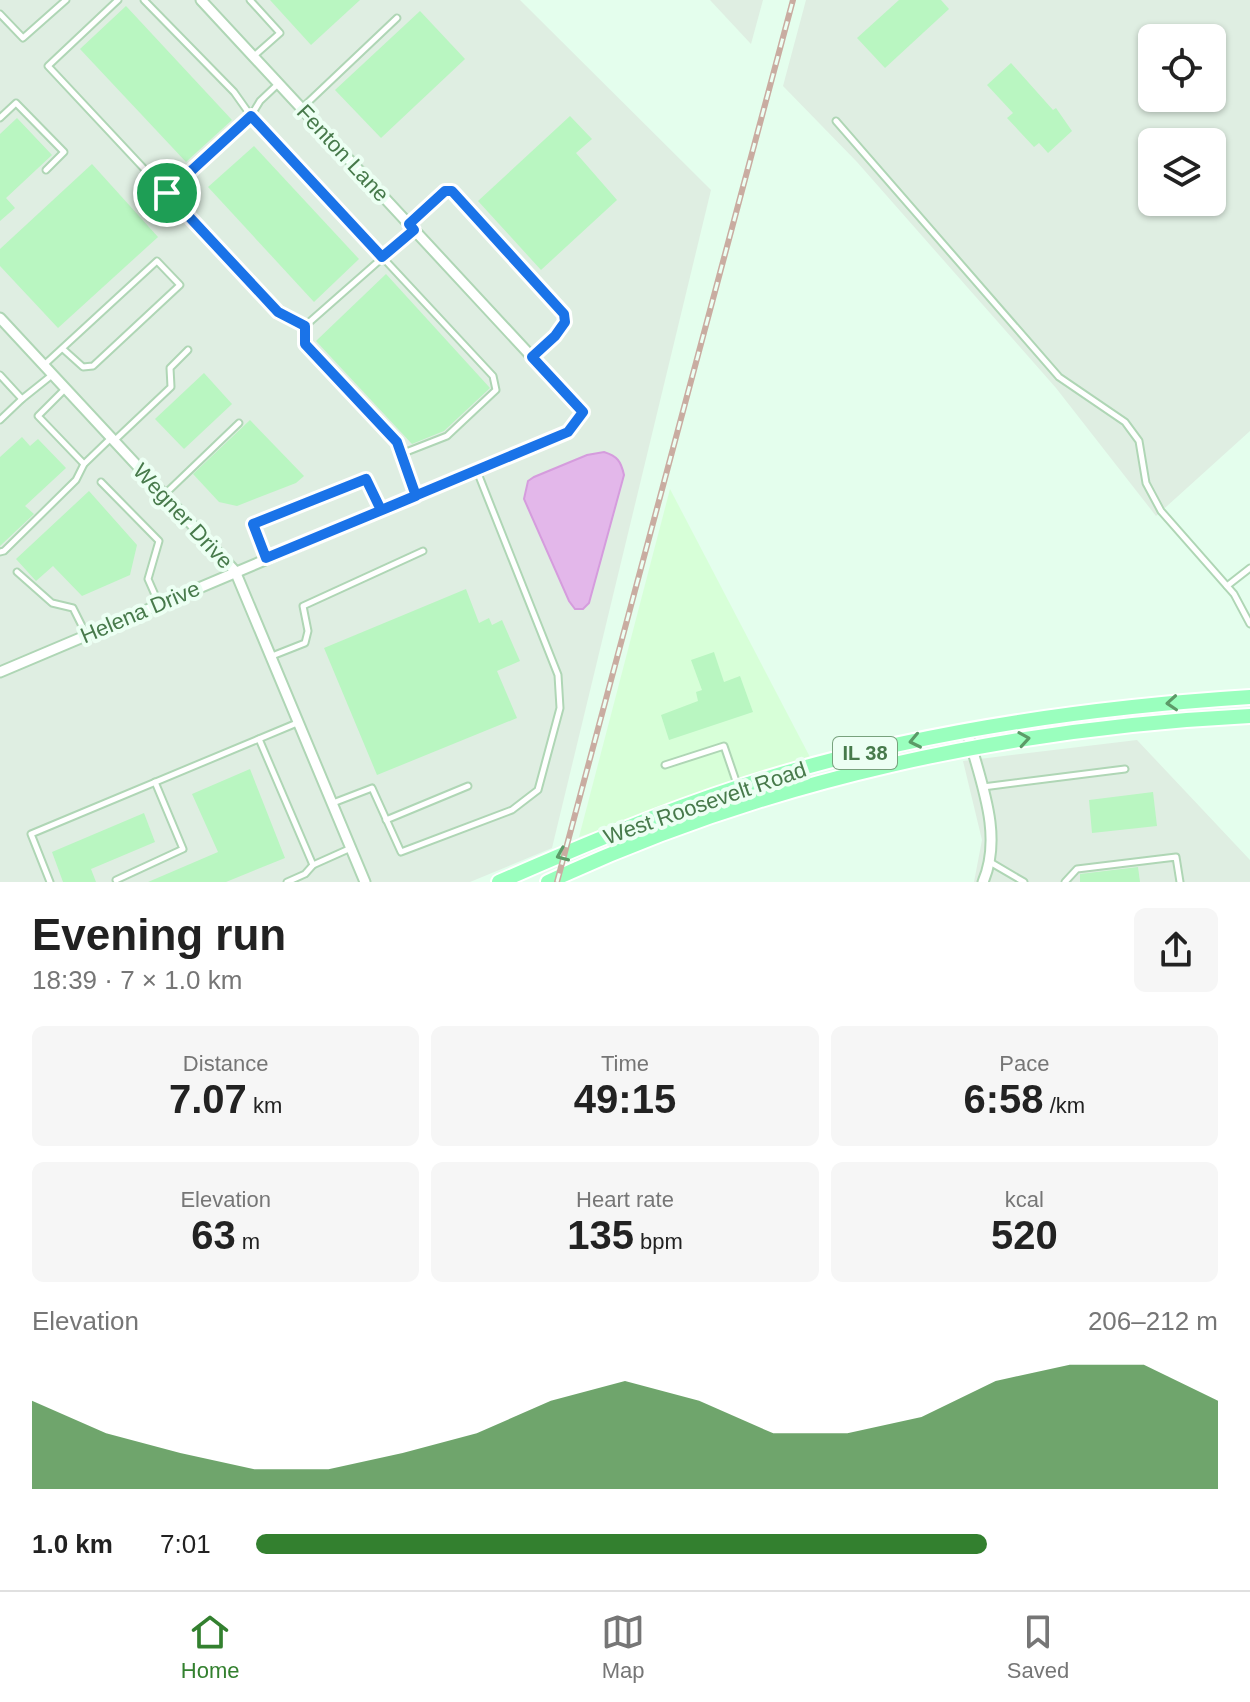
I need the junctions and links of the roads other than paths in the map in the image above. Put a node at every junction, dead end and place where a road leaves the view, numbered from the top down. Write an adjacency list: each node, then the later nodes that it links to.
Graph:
1 (66, 0): 6 (lane)
2 (118, 0): 15 (lane)
3 (144, 0): 11 (lane)
4 (201, 0): 8 (street, Fenton Lane)
5 (250, 0): 8 (lane)
6 (0, 14)
7 (397, 18): 10 (lane)
8 (253, 57): 9 (street, Fenton Lane)
9 (278, 84): 10 (street, Fenton Lane); 11 (lane)
10 (301, 108): 16 (street, Fenton Lane)
11 (251, 116): 15 (lane); 17 (lane)
12 (0, 118): 14 (lane)
13 (836, 121): 45 (lane)
14 (46, 170)
15 (167, 193): 19 (lane)
16 (411, 227): 17 (lane); 22 (street, Fenton Lane); 22 (lane)
17 (382, 257): 19 (lane); 32 (lane)
18 (2, 324): 23 (street, Wegner Drive)
19 (305, 326): 32 (lane)
20 (63, 349): 20 (lane); 23 (lane)
21 (188, 350): 31 (lane)
22 (532, 357): 28 (street, Fenton Lane)
23 (44, 365): 25 (street, Wegner Drive)
24 (0, 375): 27 (lane)
25 (52, 375): 26 (street, Wegner Drive); 27 (lane)
26 (65, 389): 31 (street, Wegner Drive); 33 (lane)
27 (22, 399): 29 (lane)
28 (583, 412): 34 (street, Helena Drive)
29 (0, 420)
30 (239, 423): 36 (lane)
31 (112, 439): 33 (lane); 36 (street, Wegner Drive)
32 (401, 454): 37 (lane)
33 (84, 464): 40 (lane)
34 (477, 470): 37 (street, Helena Drive); 64 (lane)
35 (101, 482): 46 (lane)
36 (164, 495): 43 (street, Wegner Drive)
37 (416, 496): 38 (street, Helena Drive)
38 (381, 510): 41 (street, Helena Drive); 41 (lane)
39 (423, 551): 49 (lane)
40 (0, 552)
41 (266, 558): 43 (street, Helena Drive)
42 (1250, 568): 45 (lane)
43 (235, 571): 46 (street, Helena Drive); 49 (street, Wegner Drive)
44 (17, 572): 48 (lane)
45 (1227, 586): 47 (lane)
46 (159, 604): 48 (street, Helena Drive)
47 (1250, 624)
48 (87, 635): 50 (street, Helena Drive)
49 (271, 657): 53 (street, Wegner Drive)
50 (0, 672)
51 (1250, 697): 54 (main road, West Roosevelt Road / IL 38, one-way to 54)
52 (1250, 716): 56 (main road, West Roosevelt Road / IL 38, one-way to 52)
53 (298, 723): 55 (lane); 63 (street, Wegner Drive)
54 (967, 730): 56 (street); 62 (main road, West Roosevelt Road / IL 38, one-way to 62)
55 (259, 739): 59 (lane); 67 (lane)
56 (972, 748): 61 (street); 73 (main road, West Roosevelt Road / IL 38)
57 (665, 765): 62 (lane)
58 (1125, 769): 61 (lane)
59 (155, 782): 68 (lane); 69 (lane)
60 (468, 786): 64 (lane)
61 (982, 787): 66 (street)
62 (738, 788): 72 (main road, West Roosevelt Road / IL 38, one-way to 72)
63 (332, 803): 64 (lane); 65 (street, Wegner Drive)
64 (386, 820)
65 (351, 848): 67 (lane); 71 (street, Wegner Drive)
66 (989, 862): 74 (street); 75 (lane)
67 (313, 865): 70 (lane)
68 (116, 880)
69 (50, 882)
70 (287, 882)
71 (365, 882)
72 (499, 882)
73 (548, 882)
74 (983, 882)
75 (1024, 882)
76 (1065, 882): 77 (lane)
77 (1180, 882)

